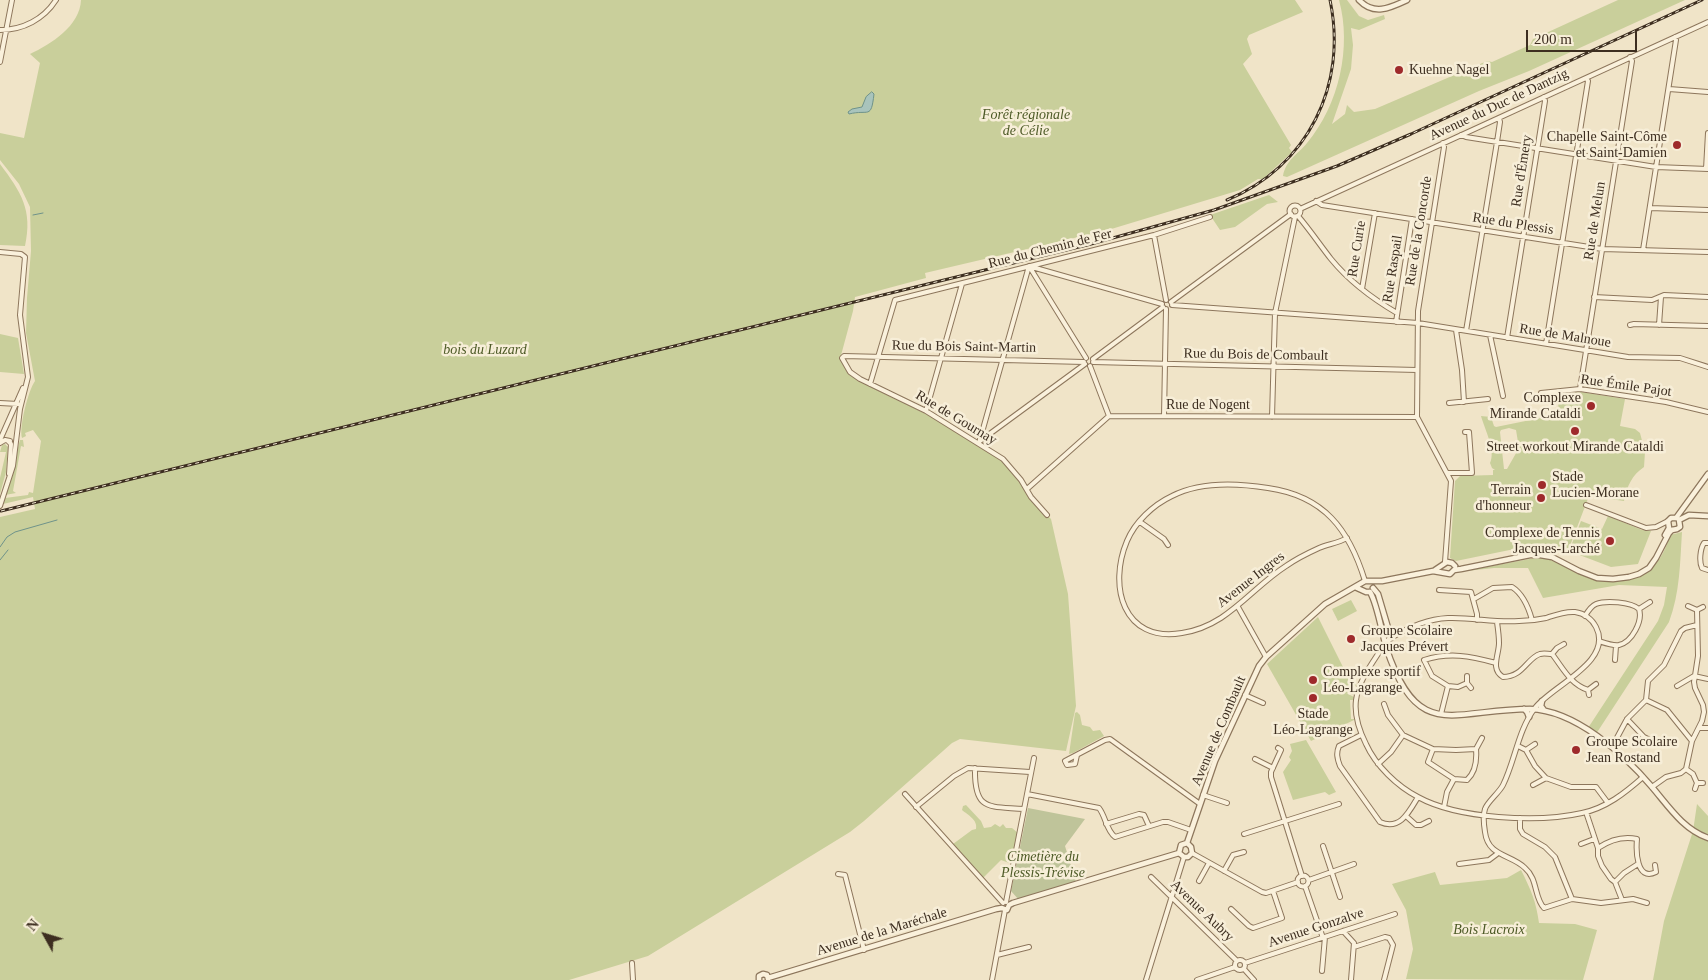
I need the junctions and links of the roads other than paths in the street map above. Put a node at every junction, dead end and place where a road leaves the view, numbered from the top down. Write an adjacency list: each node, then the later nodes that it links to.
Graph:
1 (12, 0): 7 (street)
2 (56, 0): 7 (street)
3 (1359, 0): 4 (street)
4 (1407, 0)
5 (1708, 22): 8 (street, Avenue du Duc de Dantzig)
6 (0, 30): 7 (street)
7 (6, 30): 10 (street)
8 (1675, 37): 9 (street, Avenue du Duc de Dantzig); 12 (street)
9 (1630, 57): 11 (street, Avenue du Duc de Dantzig); 22 (street, Rue de Melun)
10 (0, 62)
11 (1586, 78): 14 (street, Avenue du Duc de Dantzig); 21 (street)
12 (1668, 89): 13 (street); 23 (street)
13 (1708, 92)
14 (1544, 97): 15 (street, Avenue du Duc de Dantzig); 20 (street, Rue d'Émery)
15 (1499, 118): 17 (street, Avenue du Duc de Dantzig); 18 (street)
16 (1708, 133): 24 (street)
17 (1461, 135): 18 (street); 19 (street, Avenue du Duc de Dantzig)
18 (1497, 142): 20 (street); 34 (street)
19 (1443, 143): 25 (street, Avenue du Duc de Dantzig); 33 (street, Rue de la Concorde)
20 (1537, 148): 21 (street); 36 (street, Rue d'Émery)
21 (1576, 154): 22 (street); 37 (street)
22 (1616, 161): 23 (street); 38 (street, Rue de Melun)
23 (1656, 167): 24 (street); 26 (street)
24 (1707, 169)
25 (1316, 201): 27 (street, Avenue du Duc de Dantzig); 29 (street, Rue du Plessis)
26 (1650, 208): 28 (street); 39 (street)
27 (1300, 209): 30 (street); 30 (street)
28 (1708, 210)
29 (1375, 213): 32 (street, Rue du Plessis); 44 (street, Rue Curie)
30 (1295, 216): 44 (street); 48 (street); 50 (street)
31 (1210, 217): 35 (street, Rue du Chemin de Fer)
32 (1412, 219): 33 (street, Rue du Plessis); 51 (street, Rue Raspail)
33 (1432, 223): 34 (street, Rue du Plessis); 53 (street, Rue de la Concorde)
34 (1483, 230): 36 (street, Rue du Plessis); 58 (street)
35 (1154, 235): 42 (street, Rue du Chemin de Fer); 49 (street)
36 (1522, 237): 37 (street, Rue du Plessis); 60 (street, Rue d'Émery)
37 (1562, 243): 38 (street, Rue du Plessis); 61 (street)
38 (1602, 249): 39 (street, Rue du Plessis); 45 (street, Rue de Melun)
39 (1643, 250): 41 (street, Rue du Plessis)
40 (1, 252): 74 (street)
41 (1708, 252)
42 (1030, 266): 43 (street, Rue du Chemin de Fer); 49 (street); 66 (street); 68 (street)
43 (962, 284): 64 (street, Rue du Chemin de Fer); 65 (street)
44 (1362, 289): 51 (street)
45 (1594, 297): 46 (street); 62 (street, Rue de Melun)
46 (1660, 297): 47 (street); 54 (street)
47 (1708, 297)
48 (1171, 303): 49 (street); 49 (street); 50 (street)
49 (1164, 305): 67 (street); 69 (street)
50 (1275, 313): 52 (street); 71 (street)
51 (1397, 313): 52 (street, Rue Raspail)
52 (1396, 322): 53 (street)
53 (1418, 322): 57 (street, Rue de Malnoue); 73 (street, Rue de la Concorde)
54 (1659, 325): 55 (street); 56 (street)
55 (1630, 326)
56 (1708, 326)
57 (1456, 330): 58 (street, Rue de Malnoue); 81 (street)
58 (1466, 331): 59 (street, Rue de Malnoue)
59 (1490, 335): 60 (street, Rue de Malnoue); 78 (street)
60 (1506, 338): 61 (street, Rue de Malnoue)
61 (1546, 344): 62 (street, Rue de Malnoue)
62 (1587, 350): 72 (street, Rue de Malnoue); 76 (street, Rue de Melun)
63 (843, 356): 64 (street, Rue du Bois Saint-Martin); 75 (street, Rue de Gournay)
64 (878, 356): 65 (street, Rue du Bois Saint-Martin); 75 (street)
65 (941, 358): 66 (street, Rue du Bois Saint-Martin); 85 (street)
66 (1003, 360): 68 (street, Rue du Bois Saint-Martin); 97 (street)
67 (1093, 360): 68 (street, Rue du Bois de Combault); 69 (street, Rue du Bois de Combault); 70 (street)
68 (1085, 362): 70 (street); 97 (street)
69 (1166, 364): 71 (street, Rue du Bois de Combault); 88 (street)
70 (1090, 366): 87 (street)
71 (1272, 367): 73 (street, Rue du Bois de Combault); 89 (street)
72 (1708, 367)
73 (1418, 370): 90 (street, Rue de la Concorde)
74 (26, 384): 83 (street); 84 (street)
75 (870, 384): 85 (street, Rue de Gournay)
76 (1580, 388): 77 (street, Rue Émile Pajot); 86 (street, Rue Émile Pajot)
77 (1540, 393)
78 (1503, 396)
79 (1488, 399): 81 (street)
80 (0, 402): 83 (street)
81 (1464, 402): 82 (street)
82 (1449, 403)
83 (15, 404): 84 (street); 91 (street)
84 (21, 405): 92 (street)
85 (926, 411): 97 (street, Rue de Gournay)
86 (1708, 412)
87 (1109, 416): 88 (street, Rue de Nogent); 103 (street)
88 (1164, 416): 89 (street, Rue de Nogent)
89 (1272, 417): 90 (street, Rue de Nogent)
90 (1418, 417): 98 (street)
91 (7, 425): 92 (street); 95 (street)
92 (18, 429): 94 (street)
93 (1465, 432): 99 (street)
94 (16, 438): 96 (street); 101 (street)
95 (0, 440): 96 (street)
96 (7, 440): 101 (street)
97 (979, 442): 103 (street, Rue de Gournay)
98 (1446, 473): 99 (street); 102 (street)
99 (1459, 473): 102 (street)
100 (1708, 474): 108 (street)
101 (8, 478): 105 (street)
102 (1450, 481): 117 (street)
103 (1027, 489): 106 (street, Rue de Gournay)
104 (1586, 505): 109 (street)
105 (0, 506)
106 (1048, 515)
107 (1708, 516): 108 (street)
108 (1677, 519): 109 (street); 111 (street)
109 (1668, 521): 111 (street)
110 (1140, 522): 112 (street, Avenue Ingres); 116 (street); 128 (street, Avenue Ingres)
111 (1671, 529): 118 (street)
112 (1347, 538): 113 (street, Avenue Ingres); 115 (street, Avenue Ingres)
113 (1340, 542): 115 (street, Avenue Ingres); 128 (street, Avenue Ingres)
114 (1708, 543): 119 (street)
115 (1351, 544): 120 (street, Avenue Ingres)
116 (1168, 545)
117 (1444, 567): 118 (street); 118 (street); 120 (street)
118 (1455, 568)
119 (1708, 570)
120 (1368, 584): 122 (street); 122 (street); 123 (street); 145 (street, Avenue de Combault)
121 (1439, 590): 124 (street)
122 (1370, 592): 125 (street)
123 (1379, 596): 125 (street); 132 (street)
124 (1474, 599): 135 (street); 136 (street)
125 (1373, 601): 134 (street)
126 (1650, 602): 130 (street)
127 (1688, 606): 131 (street)
128 (1238, 607): 145 (street)
129 (1703, 608): 131 (street)
130 (1639, 609): 133 (street); 143 (street)
131 (1697, 610): 138 (street)
132 (1384, 615): 134 (street); 139 (street)
133 (1585, 616): 136 (street); 140 (street)
134 (1378, 617): 141 (street)
135 (1477, 620): 137 (street); 139 (street)
136 (1532, 620): 137 (street)
137 (1497, 622): 147 (street)
138 (1697, 625): 149 (street); 160 (street)
139 (1391, 638): 141 (street)
140 (1599, 641): 143 (street); 150 (street)
141 (1385, 644): 167 (street); 174 (street)
142 (1564, 644): 144 (street)
143 (1616, 646): 146 (street)
144 (1552, 654): 147 (street); 150 (street)
145 (1266, 657): 159 (street, Avenue de Combault)
146 (1615, 660)
147 (1496, 663): 154 (street)
148 (1467, 676): 152 (street)
149 (1694, 676): 151 (street); 155 (street); 172 (street)
150 (1570, 679): 157 (street); 161 (street)
151 (1708, 679)
152 (1467, 682): 154 (street); 156 (street)
153 (1596, 684): 157 (street)
154 (1448, 686): 167 (street)
155 (1677, 686)
156 (1471, 688)
157 (1588, 690): 158 (street)
158 (1589, 695)
159 (1245, 696): 162 (street); 206 (street, Avenue de Combault)
160 (1646, 700): 171 (street); 177 (street)
161 (1542, 701): 165 (street); 166 (street)
162 (1263, 703)
163 (1384, 704): 168 (street)
164 (1522, 709): 165 (street); 167 (street); 169 (street)
165 (1534, 709): 166 (street); 169 (street)
166 (1545, 711): 181 (street)
167 (1441, 714)
168 (1388, 716): 170 (street); 175 (street)
169 (1529, 717): 180 (street)
170 (1383, 718)
171 (1627, 719): 178 (street); 181 (street)
172 (1699, 728): 173 (street); 177 (street)
173 (1708, 728)
174 (1361, 735): 191 (street); 217 (street)
175 (1403, 735): 183 (street); 191 (street)
176 (1482, 738): 184 (street)
177 (1692, 741): 194 (street)
178 (1654, 742)
179 (1535, 744): 185 (street)
180 (1518, 746): 185 (street); 216 (street)
181 (1612, 747): 196 (street)
182 (1278, 748): 193 (street)
183 (1433, 749): 184 (street); 190 (street)
184 (1476, 749): 198 (street)
185 (1526, 750): 197 (street)
186 (1077, 755): 210 (street)
187 (1034, 758): 195 (street)
188 (1255, 759): 193 (street)
189 (1421, 760): 190 (street)
190 (1428, 762): 198 (street)
191 (1378, 764): 207 (street)
192 (974, 768): 195 (street); 212 (street); 214 (street)
193 (1273, 768): 219 (street)
194 (1686, 769): 199 (street); 202 (street)
195 (1030, 772): 205 (street)
196 (1644, 777): 202 (street); 209 (street)
197 (1546, 778): 201 (street); 209 (street)
198 (1454, 779): 213 (street)
199 (1697, 783): 200 (street); 203 (street)
200 (1703, 783)
201 (1533, 785)
202 (1652, 787): 225 (street)
203 (1695, 789)
204 (905, 794): 212 (street)
205 (1027, 794): 214 (street); 221 (street)
206 (1203, 796): 208 (street); 210 (street, Avenue de Combault)
207 (1418, 797): 213 (street); 217 (street)
208 (1227, 803)
209 (1608, 803): 215 (street)
210 (1200, 804): 223 (street, Avenue de Combault)
211 (1339, 804): 219 (street)
212 (916, 807): 256 (street)
213 (1444, 807): 216 (street)
214 (1024, 810): 256 (street)
215 (1586, 812): 218 (street); 226 (street)
216 (1485, 815): 218 (street); 233 (street)
217 (1406, 816): 220 (street)
218 (1520, 818): 253 (street)
219 (1285, 821): 224 (street); 243 (street)
220 (1429, 821)
221 (1106, 824): 222 (street); 222 (street)
222 (1150, 826): 223 (street)
223 (1191, 830): 227 (street, Avenue de Combault)
224 (1244, 834)
225 (1708, 838)
226 (1594, 839): 228 (street); 230 (street)
227 (1187, 844): 232 (street); 234 (street)
228 (1581, 844)
229 (1323, 846): 241 (street)
230 (1598, 848): 238 (street); 248 (street)
231 (1244, 852): 240 (street)
232 (1192, 853): 234 (street); 235 (street)
233 (1497, 854): 237 (street); 253 (street)
234 (1182, 855): 251 (street); 256 (street, Avenue de la Maréchale)
235 (1209, 863): 240 (street); 246 (street)
236 (1354, 864): 241 (street)
237 (1459, 864)
238 (1638, 864): 239 (street); 248 (street)
239 (1655, 865)
240 (1224, 871): 250 (street)
241 (1331, 872): 245 (street); 252 (street)
242 (838, 874): 263 (street)
243 (1302, 876): 245 (street); 247 (street)
244 (1151, 877): 251 (street, Avenue Aubry)
245 (1309, 880): 249 (street)
246 (1200, 881)
247 (1298, 882): 249 (street); 250 (street)
248 (1615, 882): 254 (street)
249 (1306, 886): 260 (street)
250 (1273, 891): 257 (street)
251 (1171, 897): 265 (street, Avenue Aubry); 275 (street)
252 (1340, 897)
253 (1572, 899): 254 (street)
254 (1622, 900): 255 (street)
255 (1647, 903)
256 (1005, 906): 263 (street, Avenue de la Maréchale); 264 (street)
257 (1231, 909)
258 (1395, 914): 259 (street, Avenue Gonzalve)
259 (1343, 931): 260 (street, Avenue Gonzalve); 262 (street)
260 (1324, 938): 267 (street, Avenue Gonzalve); 270 (street)
261 (1029, 947): 264 (street)
262 (1354, 947): 278 (street); 279 (street)
263 (864, 950): 271 (street, Avenue de la Maréchale)
264 (996, 954): 274 (street)
265 (1237, 961): 267 (street); 268 (street)
266 (632, 963): 272 (street)
267 (1245, 963): 269 (street)
268 (1235, 967): 269 (street); 276 (street)
269 (1244, 969): 277 (street)
270 (1322, 971)
271 (768, 979): 273 (street, Avenue de la Maréchale)
272 (632, 980)
273 (759, 980)
274 (992, 980)
275 (1146, 980)
276 (1198, 980)
277 (1254, 980)
278 (1351, 980)
279 (1384, 980)

